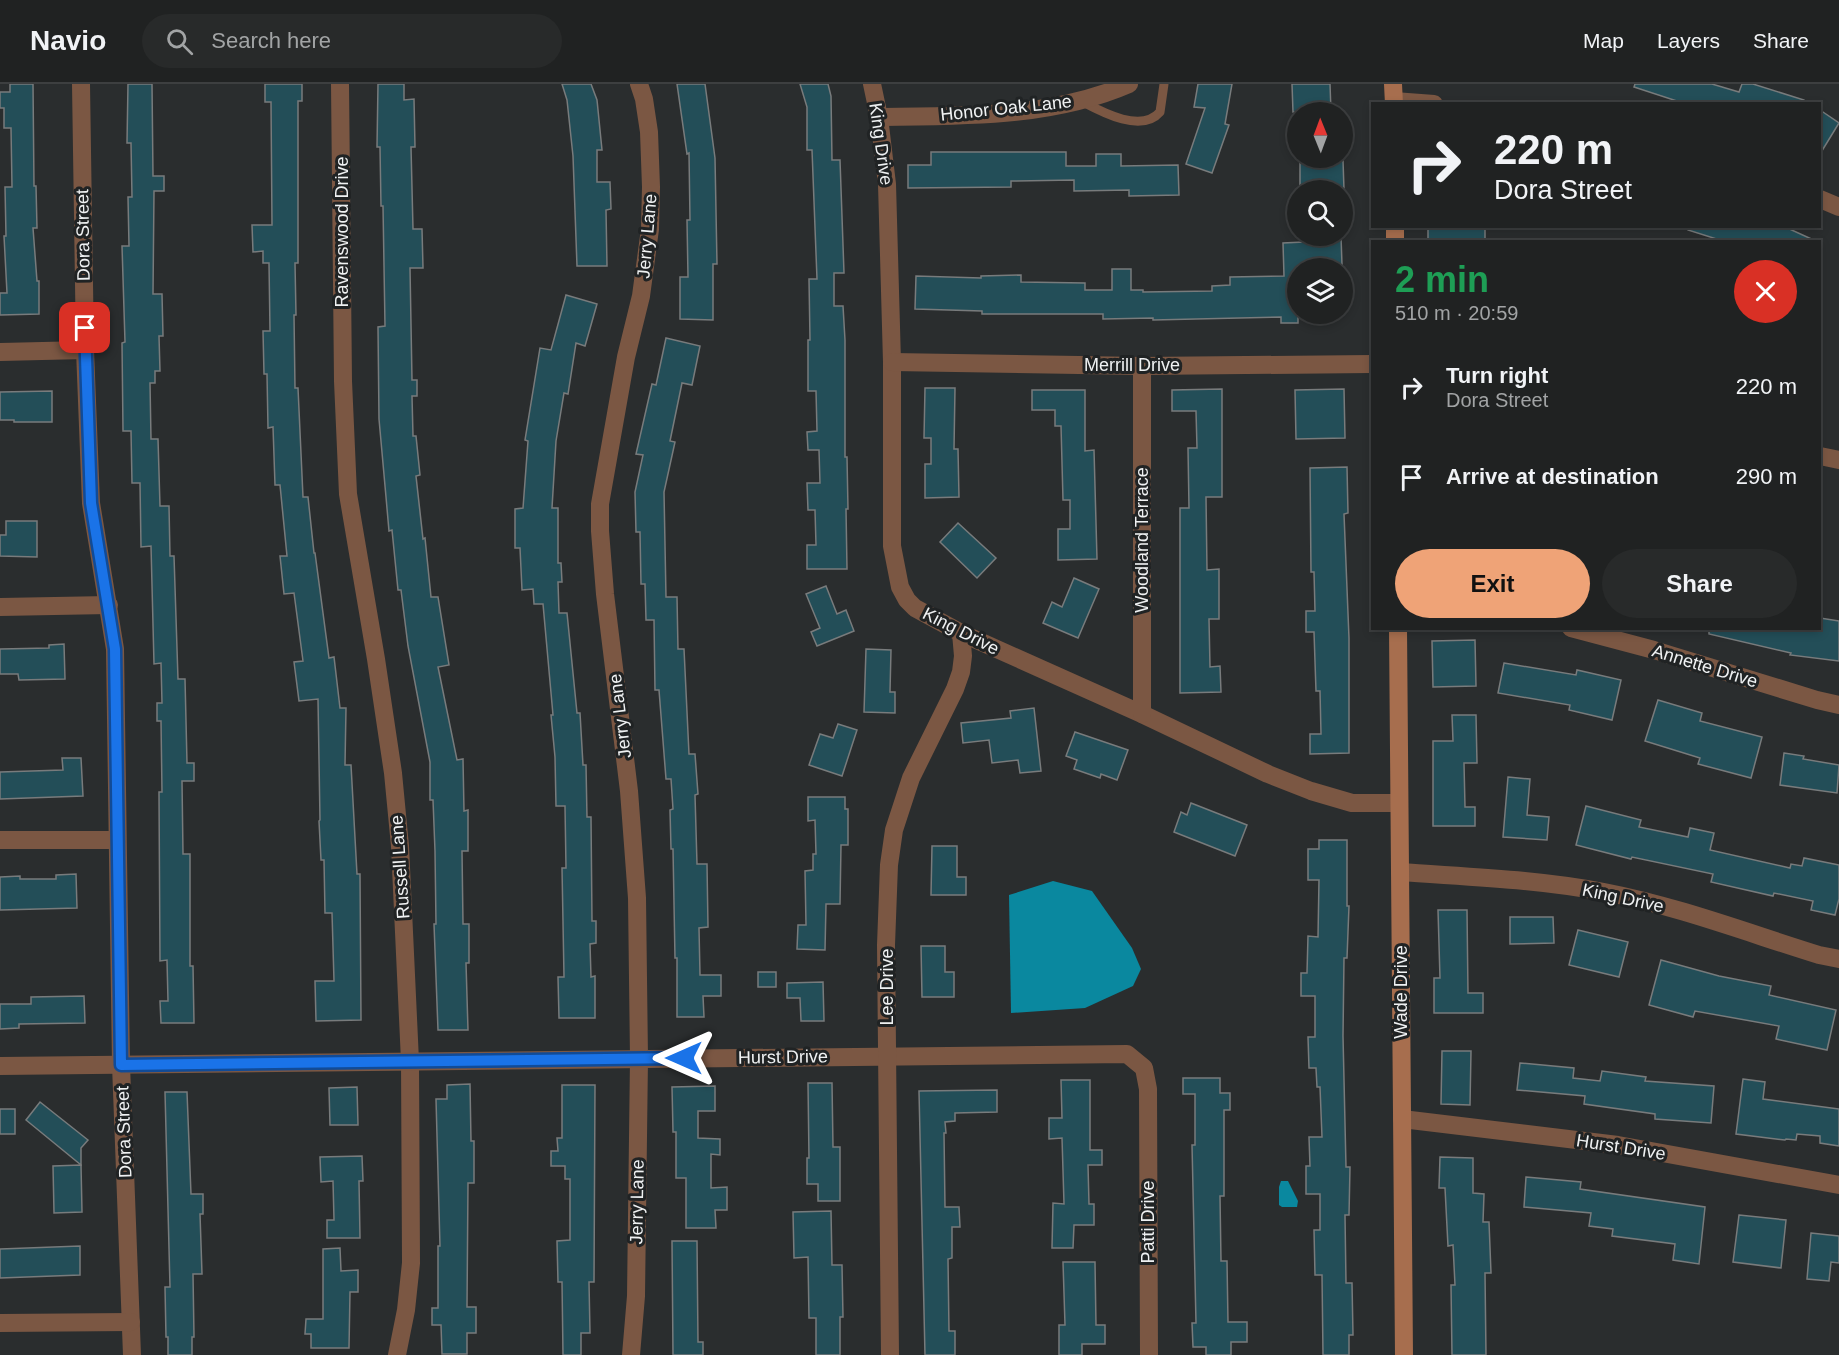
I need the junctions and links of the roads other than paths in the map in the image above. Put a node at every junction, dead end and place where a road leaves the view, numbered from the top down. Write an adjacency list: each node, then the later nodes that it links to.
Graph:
1 (81, 84): 13 (street, Dora Street)
2 (340, 84): 18 (street, Ravenswood Drive)
3 (639, 84): 34 (street, Jerry Lane)
4 (872, 84): 10 (street, King Drive)
5 (1129, 84): 8 (street, Honor Oak Lane)
6 (1164, 84): 8 (lane)
7 (1394, 96): 9 (street)
8 (1080, 101): 10 (street, Honor Oak Lane)
9 (1424, 102)
10 (879, 117): 15 (street, King Drive)
11 (1821, 199): 12 (street)
12 (1839, 207)
13 (85, 350): 14 (street); 21 (street, Dora Street)
14 (0, 352)
15 (892, 362): 17 (street, Merrill Drive); 25 (street, King Drive)
16 (1371, 364): 17 (street, Merrill Drive)
17 (1142, 366): 27 (street, Woodland Terrace)
18 (343, 381): 35 (street, Russell Lane)
19 (1821, 456): 20 (street)
20 (1839, 460)
21 (109, 605): 22 (street); 30 (street, Dora Street)
22 (0, 607)
23 (1398, 630): 28 (street, Wade Drive)
24 (1579, 630): 26 (street, Annette Drive)
25 (961, 633): 27 (street, King Drive); 33 (street, Lee Drive)
26 (1839, 705)
27 (1142, 714): 28 (street, King Drive)
28 (1399, 803): 31 (street, Wade Drive)
29 (0, 840): 30 (street)
30 (117, 840): 36 (street, Dora Street)
31 (1400, 872): 32 (street, King Drive); 39 (street, Wade Drive)
32 (1839, 959)
33 (886, 1056): 34 (street, Hurst Drive); 38 (street, Hurst Drive); 46 (street, Lee Drive)
34 (639, 1058): 35 (street, Hurst Drive); 45 (street, Jerry Lane)
35 (410, 1061): 36 (street, Hurst Drive); 44 (street, Russell Lane)
36 (121, 1065): 37 (street, Hurst Drive); 41 (street, Dora Street)
37 (0, 1066)
38 (1148, 1089): 47 (street, Patti Drive)
39 (1402, 1119): 40 (street, Hurst Drive); 48 (street, Wade Drive)
40 (1839, 1185)
41 (131, 1322): 42 (street); 43 (street, Dora Street)
42 (0, 1323)
43 (132, 1355)
44 (397, 1355)
45 (631, 1355)
46 (890, 1355)
47 (1149, 1355)
48 (1404, 1355)

